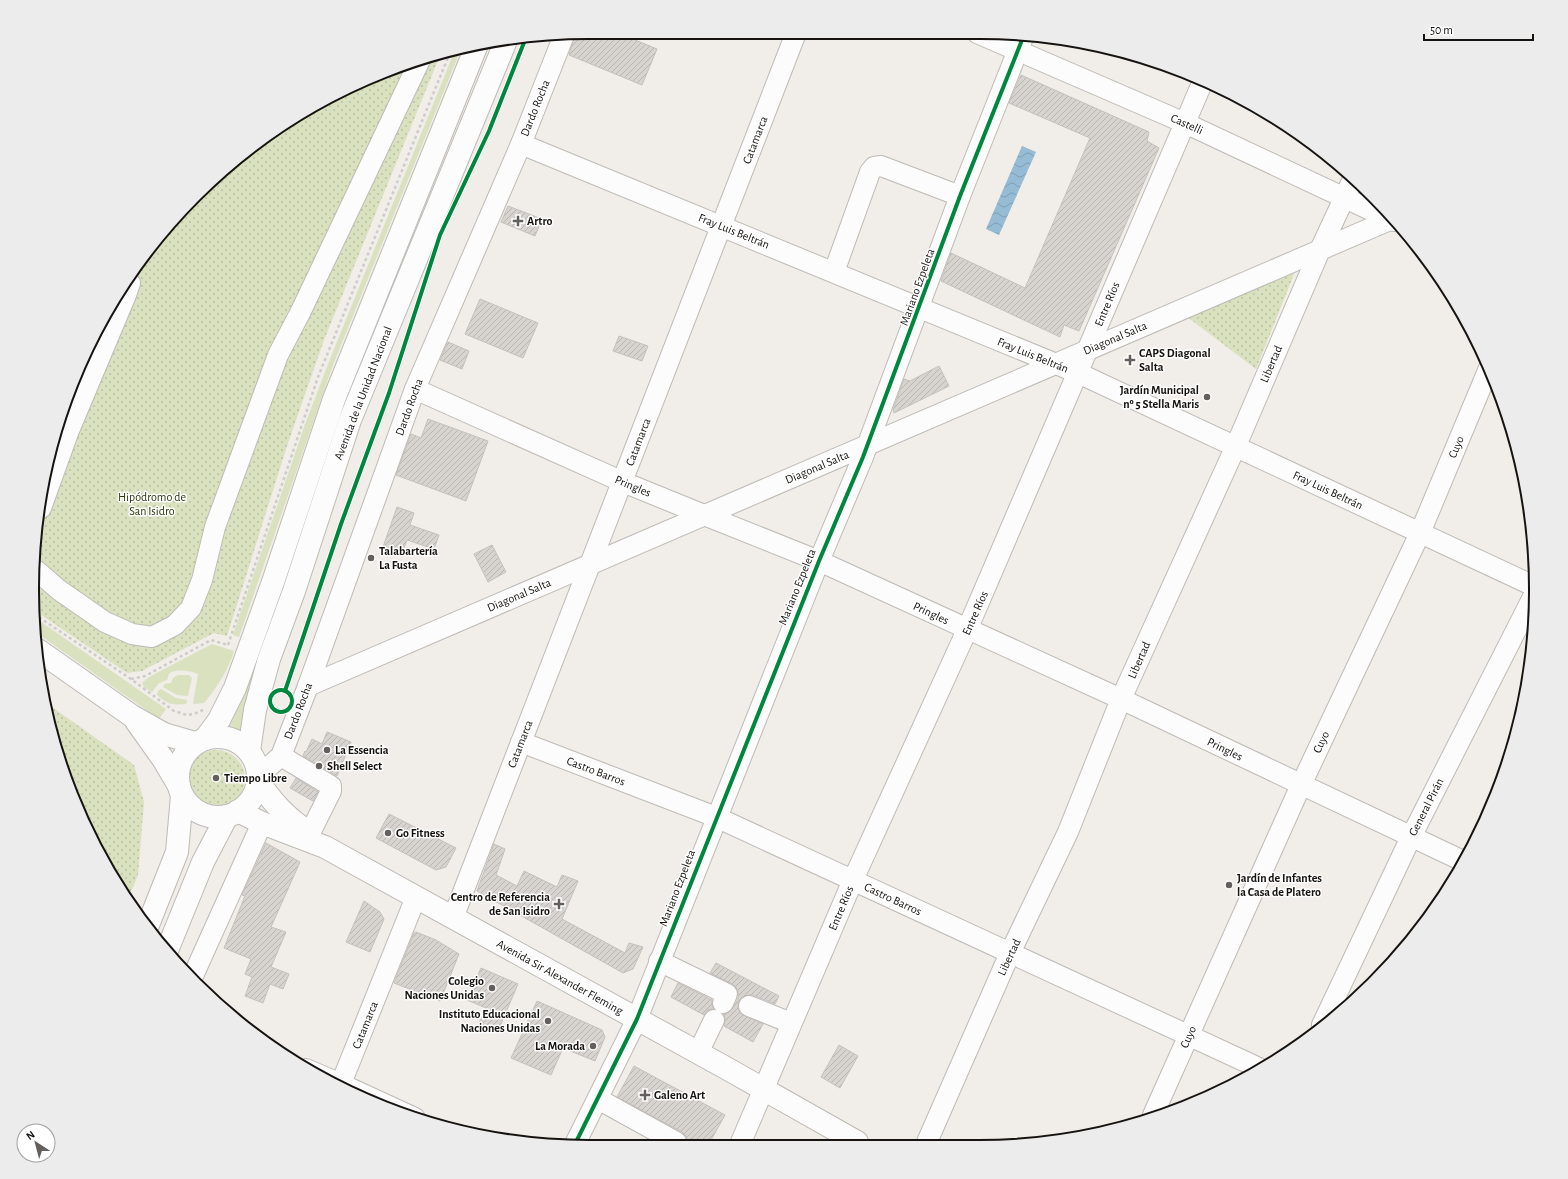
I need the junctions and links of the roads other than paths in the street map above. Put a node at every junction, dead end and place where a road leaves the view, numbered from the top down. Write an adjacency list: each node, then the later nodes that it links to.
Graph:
1 (794, 39): 16 (street, Catamarca)
2 (562, 40): 10 (street, Dardo Rocha)
3 (1012, 40): 4 (street, Castelli)
4 (1022, 42): 9 (street, Castelli); 12 (street, Mariano Ezpeleta)
5 (504, 46): 44 (main road, Avenida de la Unidad Nacional)
6 (474, 52): 42 (main road, Avenida de la Unidad Nacional)
7 (416, 67): 34 (street)
8 (1201, 86): 9 (street, Entre Ríos)
9 (1186, 123): 13 (street, Castelli); 21 (street, Entre Ríos)
10 (521, 144): 16 (street, Fray Luis Beltrán); 25 (street, Dardo Rocha)
11 (1350, 184): 13 (street, Libertad)
12 (960, 196): 18 (street); 20 (street, Mariano Ezpeleta)
13 (1344, 198): 14 (street, Castelli); 17 (street, Libertad)
14 (1382, 215)
15 (1387, 222): 17 (street, Diagonal Salta)
16 (722, 226): 18 (street, Fray Luis Beltrán); 28 (street, Catamarca)
17 (1320, 250): 21 (street, Diagonal Salta); 27 (street, Libertad)
18 (834, 272): 20 (street, Fray Luis Beltrán)
19 (126, 293): 29 (street)
20 (920, 308): 22 (street, Fray Luis Beltrán); 26 (street, Mariano Ezpeleta)
21 (1087, 350): 22 (street, Diagonal Salta); 23 (street, Entre Ríos)
22 (1056, 364): 23 (street, Fray Luis Beltrán); 26 (street, Diagonal Salta)
23 (1078, 373): 27 (street, Fray Luis Beltrán); 37 (street, Entre Ríos)
24 (1486, 376): 31 (street, Cuyo)
25 (415, 389): 28 (street, Pringles); 39 (street, Dardo Rocha)
26 (868, 444): 30 (street, Diagonal Salta); 32 (street, Mariano Ezpeleta)
27 (1235, 448): 31 (street, Fray Luis Beltrán); 40 (street, Libertad)
28 (623, 482): 30 (street, Pringles); 33 (street, Catamarca)
29 (50, 484)
30 (704, 515): 32 (street, Pringles); 33 (street, Diagonal Salta)
31 (1420, 533): 35 (street, Fray Luis Beltrán); 47 (street, Cuyo)
32 (819, 560): 37 (street, Pringles); 50 (street, Mariano Ezpeleta)
33 (591, 564): 39 (street, Diagonal Salta); 43 (street, Catamarca)
34 (39, 573)
35 (1529, 584)
36 (1529, 606): 52 (street, General Pirán)
37 (968, 630): 40 (street, Pringles); 55 (street, Entre Ríos)
38 (43, 654): 41 (main road)
39 (308, 686): 45 (street, Dardo Rocha)
40 (1121, 699): 47 (street, Pringles); 60 (street, Libertad)
41 (132, 716): 42 (main road); 48 (main road)
42 (200, 741): 44 (main road); 48 (main road)
43 (521, 742): 50 (street, Castro Barros); 57 (street, Catamarca)
44 (249, 751): 46 (main road)
45 (282, 756): 46 (street, Dardo Rocha); 53 (street)
46 (258, 779): 49 (main road); 53 (main road, Avenida Sir Alexander Fleming)
47 (1301, 785): 52 (street, Pringles); 67 (street, Cuyo)
48 (181, 791): 49 (main road); 58 (main road)
49 (233, 813): 51 (main road, Avenida Sir Alexander Fleming); 59 (main road)
50 (716, 816): 55 (street, Castro Barros); 61 (street, Mariano Ezpeleta)
51 (262, 823): 53 (main road, Avenida Sir Alexander Fleming); 62 (street)
52 (1411, 837): 54 (street, Pringles); 63 (street, General Pirán)
53 (318, 840): 56 (main road, Avenida Sir Alexander Fleming)
54 (1458, 859)
55 (852, 880): 60 (street, Castro Barros); 66 (street, Entre Ríos)
56 (416, 897): 57 (main road, Avenida Sir Alexander Fleming); 70 (street, Catamarca)
57 (453, 918): 64 (main road, Avenida Sir Alexander Fleming)
58 (150, 920)
59 (169, 944)
60 (1010, 953): 67 (street, Castro Barros); 78 (street, Libertad)
61 (659, 961): 64 (street, Mariano Ezpeleta); 66 (street)
62 (194, 973)
63 (1327, 1015)
64 (637, 1019): 68 (main road, Avenida Sir Alexander Fleming); 72 (street, Mariano Ezpeleta)
65 (714, 1020): 68 (street)
66 (791, 1024): 71 (street, Entre Ríos)
67 (1189, 1035): 69 (street, Castro Barros); 73 (street, Cuyo)
68 (698, 1053): 71 (main road, Avenida Sir Alexander Fleming)
69 (1254, 1066)
70 (343, 1081)
71 (763, 1089): 76 (street, Entre Ríos); 77 (main road, Avenida Sir Alexander Fleming)
72 (598, 1099): 74 (street, Mariano Ezpeleta); 75 (street)
73 (1154, 1111)
74 (577, 1140)
75 (672, 1140)
76 (742, 1140)
77 (852, 1140)
78 (927, 1140)

